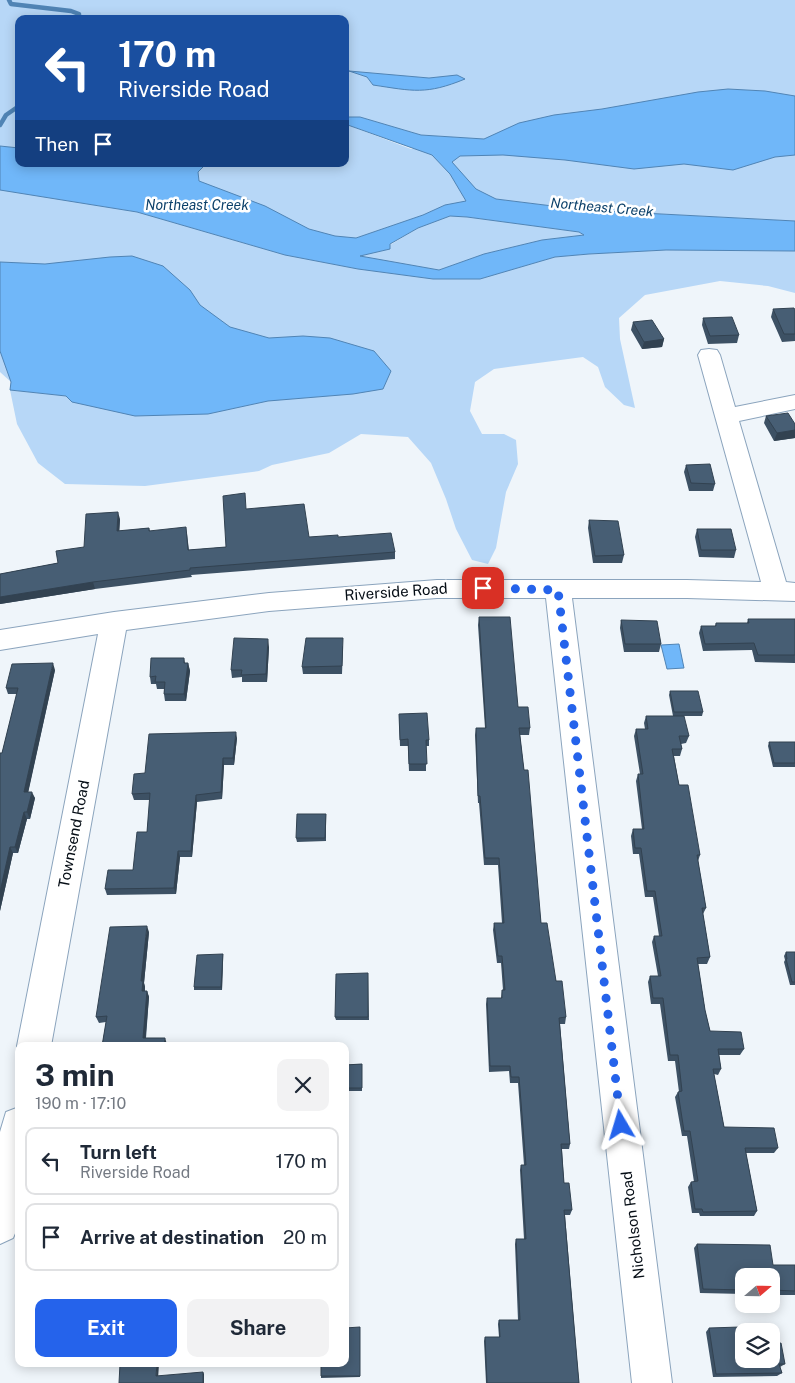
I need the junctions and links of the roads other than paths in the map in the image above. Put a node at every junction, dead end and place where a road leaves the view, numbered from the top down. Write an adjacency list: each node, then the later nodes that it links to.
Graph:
1 (708, 355): 3 (street)
2 (795, 402): 3 (street)
3 (726, 416): 5 (street)
4 (558, 590): 5 (street, Riverside Road); 6 (street, Riverside Road); 11 (street, Nicholson Road)
5 (785, 592)
6 (114, 622): 7 (street, Riverside Road); 8 (street, Townsend Road)
7 (0, 640)
8 (35, 1042)
9 (15, 1147): 10 (street)
10 (0, 1225)
11 (652, 1383)

